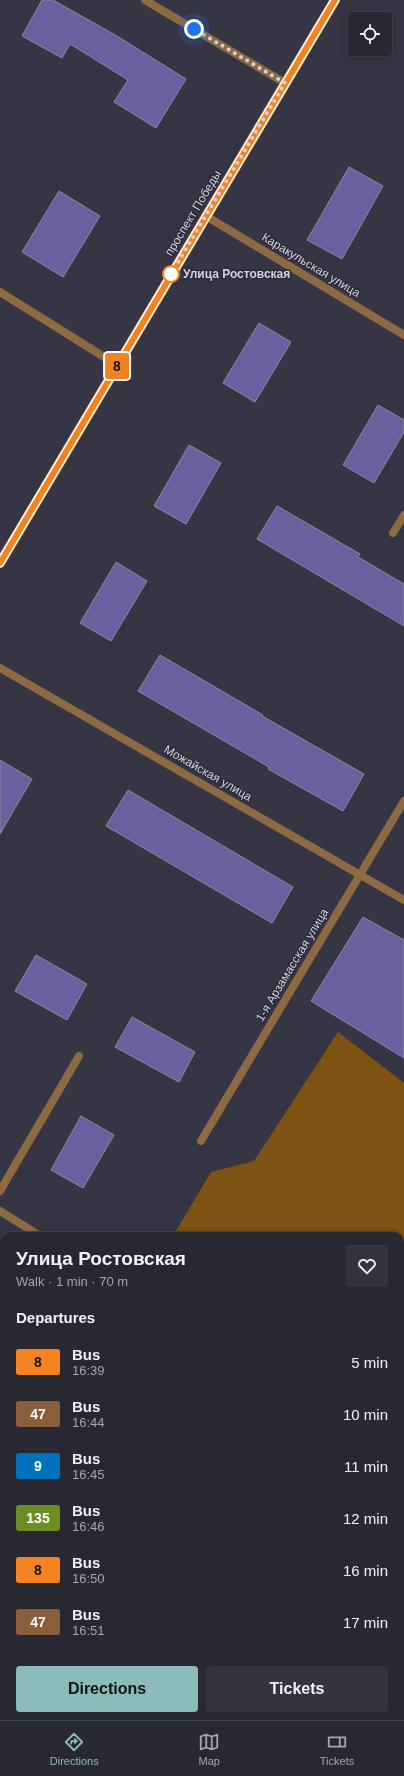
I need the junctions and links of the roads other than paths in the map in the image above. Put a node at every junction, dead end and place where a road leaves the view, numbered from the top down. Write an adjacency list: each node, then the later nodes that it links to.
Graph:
1 (145, 0): 3 (street)
2 (335, 0): 3 (main road, проспект Победы)
3 (285, 83): 4 (main road, проспект Победы)
4 (206, 216): 6 (street, Каракульская улица); 7 (main road, проспект Победы)
5 (0, 292): 7 (street)
6 (404, 335)
7 (117, 365): 10 (main road, проспект Победы)
8 (404, 515): 9 (street)
9 (393, 533)
10 (0, 562)
11 (0, 668): 13 (street, Можайская улица)
12 (404, 801): 13 (street, 1-я Арзамасская улица)
13 (360, 874): 14 (street, Можайская улица); 16 (street, 1-я Арзамасская улица)
14 (404, 900)
15 (79, 1056): 17 (street)
16 (201, 1141)
17 (0, 1191)
18 (0, 1211): 19 (street)
19 (34, 1232)

